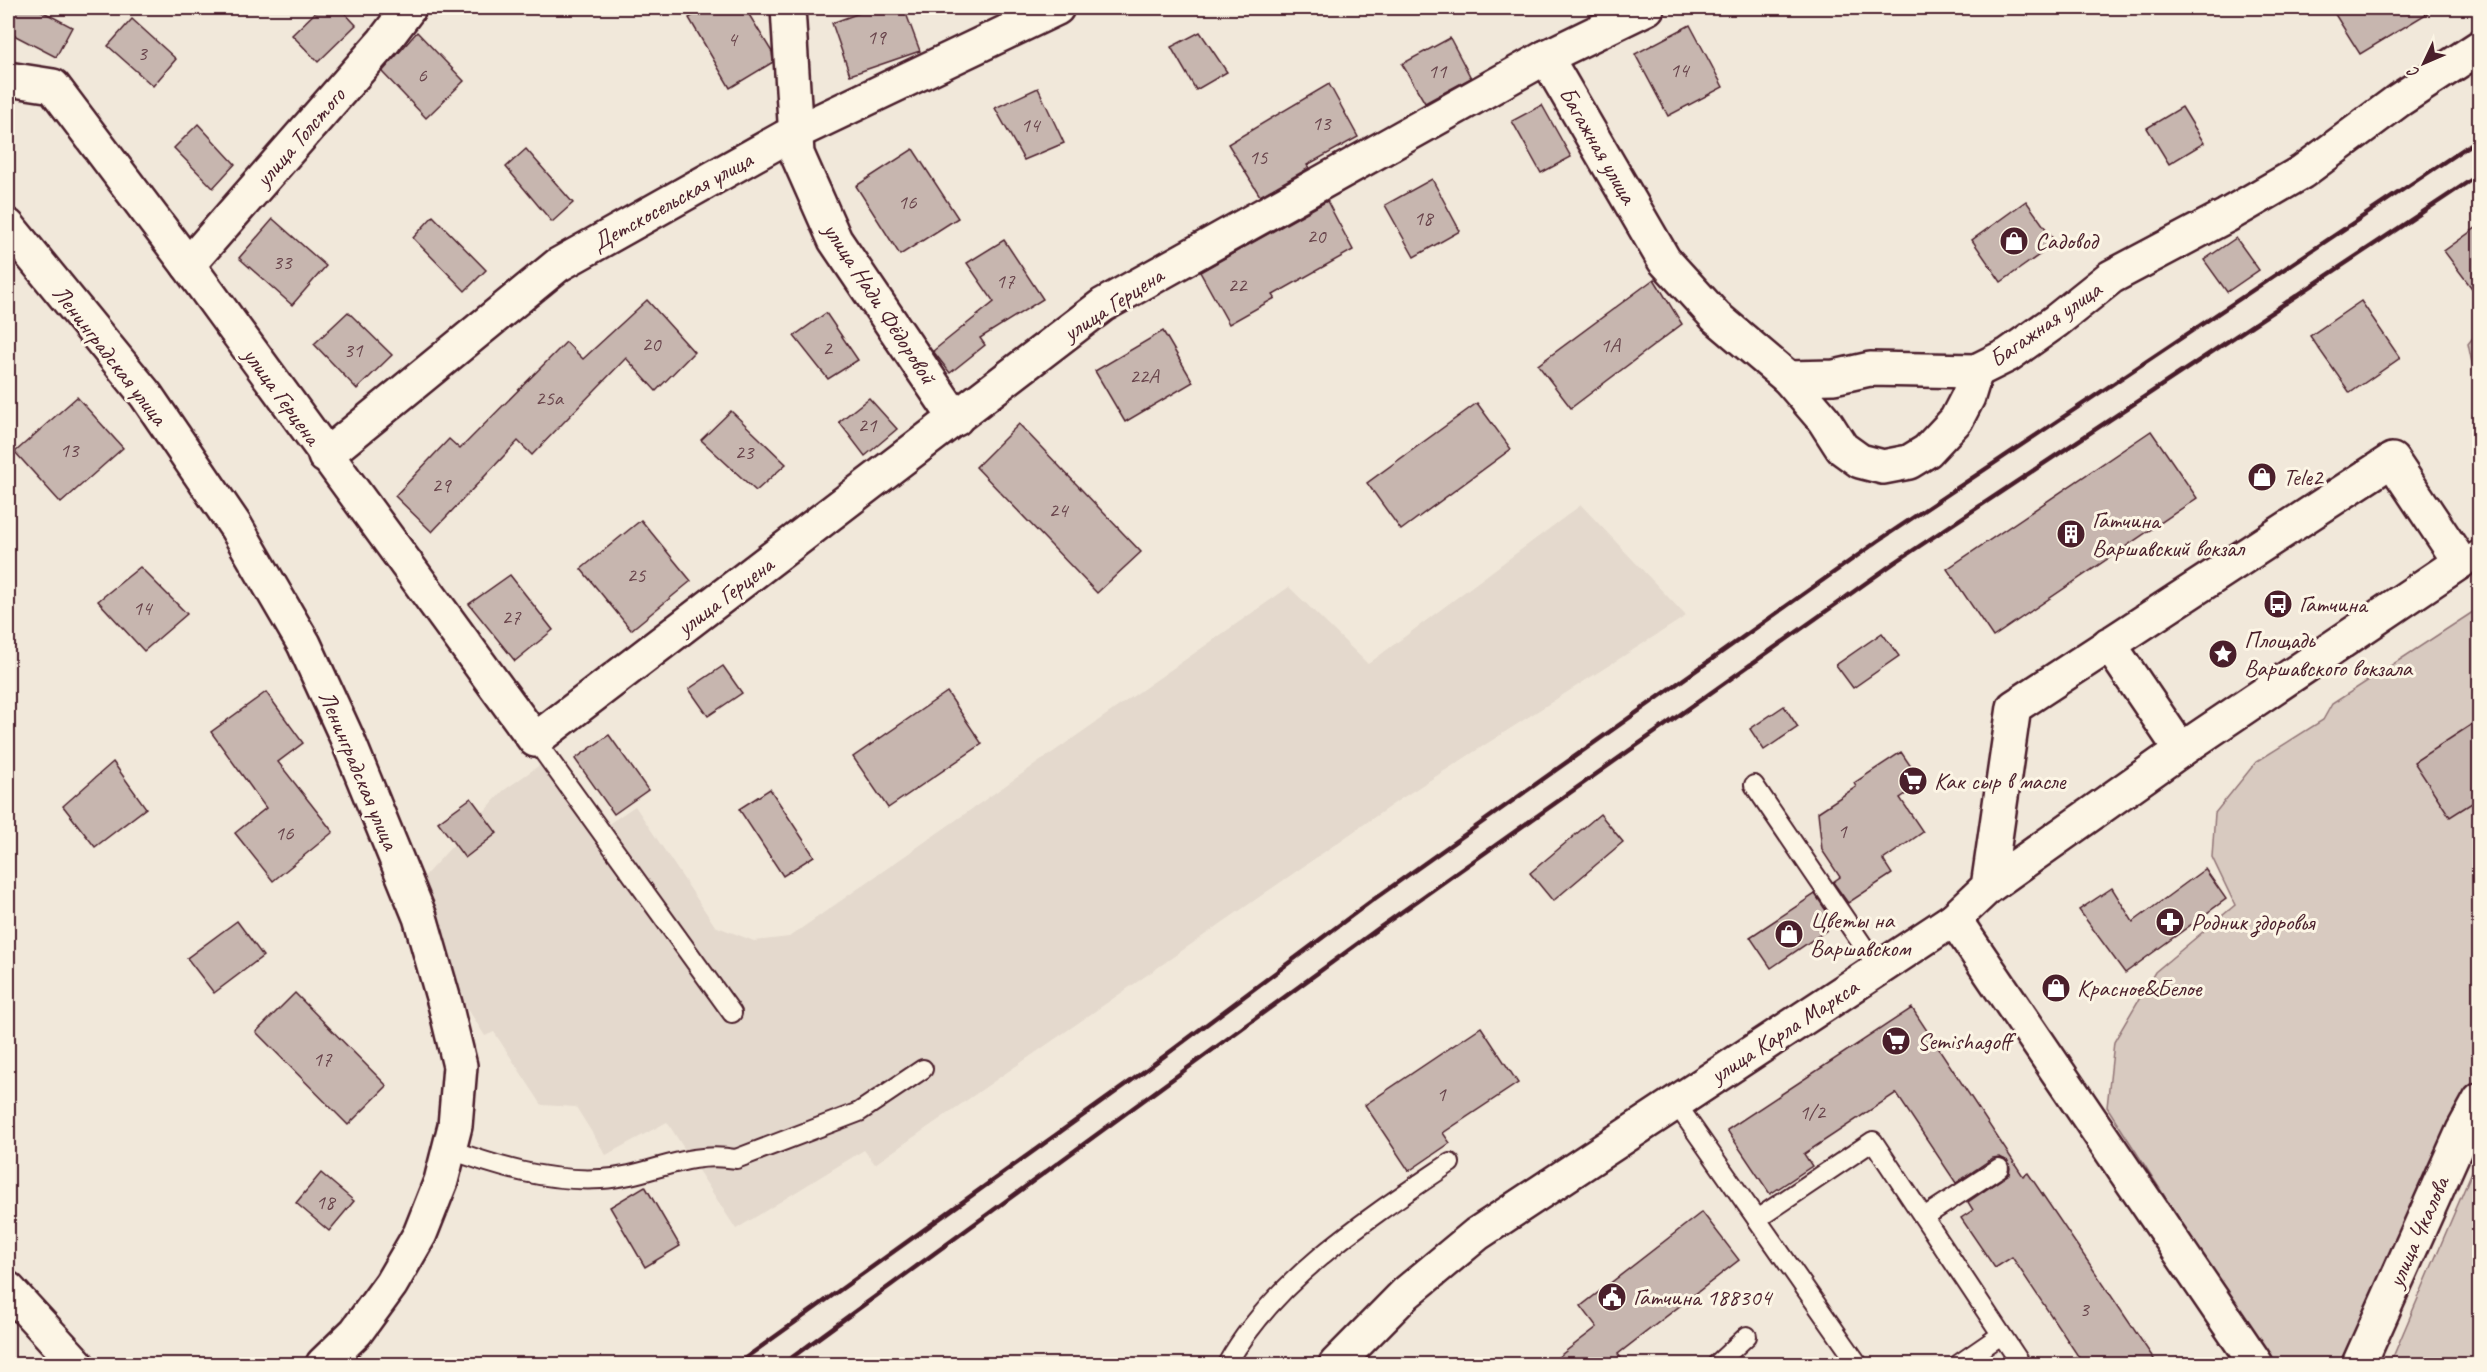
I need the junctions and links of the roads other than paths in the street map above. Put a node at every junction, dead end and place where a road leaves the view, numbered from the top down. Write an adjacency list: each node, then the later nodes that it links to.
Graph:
1 (409, 8): 10 (street, улица Толстого)
2 (788, 8): 8 (street, улица Нади Фёдоровой)
3 (1058, 8): 8 (street, Детскосельская улица)
4 (1647, 8): 6 (street, улица Герцена)
5 (2480, 47): 11 (street, Багажная улица)
6 (1546, 57): 13 (street, Багажная улица); 14 (street, улица Герцена)
7 (8, 79): 10 (street, улица Герцена)
8 (795, 132): 14 (street, улица Нади Фёдоровой); 16 (street, Детскосельская улица)
9 (8, 226): 29 (street, Ленинградская улица)
10 (188, 265): 16 (street, улица Герцена)
11 (1976, 371): 12 (street); 15 (street, Багажная улица)
12 (1834, 377): 13 (street); 15 (street)
13 (1788, 378): 15 (street, Багажная улица)
14 (956, 419): 19 (street, улица Герцена)
15 (1824, 420)
16 (325, 456): 19 (street, улица Герцена)
17 (2470, 555): 18 (street); 20 (street)
18 (2109, 644): 20 (street); 22 (street)
19 (535, 740): 25 (lane)
20 (2181, 750): 22 (street)
21 (1754, 785): 24 (lane)
22 (1988, 887): 23 (street)
23 (1954, 919): 24 (street, улица Карла Маркса); 45 (street)
24 (1879, 969): 28 (street, улица Карла Маркса)
25 (732, 1012)
26 (923, 1069): 29 (lane)
27 (2480, 1100): 46 (street, улица Чкалова)
28 (1675, 1102): 33 (lane); 40 (street, улица Карла Маркса)
29 (449, 1149): 38 (street, Ленинградская улица)
30 (1450, 1163): 39 (lane)
31 (2000, 1168): 32 (lane)
32 (1924, 1217): 33 (lane); 35 (lane)
33 (1757, 1219): 42 (lane)
34 (8, 1289): 37 (street)
35 (2001, 1335): 43 (lane); 44 (lane)
36 (1747, 1336): 41 (lane)
37 (77, 1365)
38 (323, 1365)
39 (1227, 1365)
40 (1336, 1365)
41 (1717, 1365)
42 (1858, 1365)
43 (1959, 1365)
44 (2021, 1365)
45 (2256, 1365)
46 (2360, 1365)

